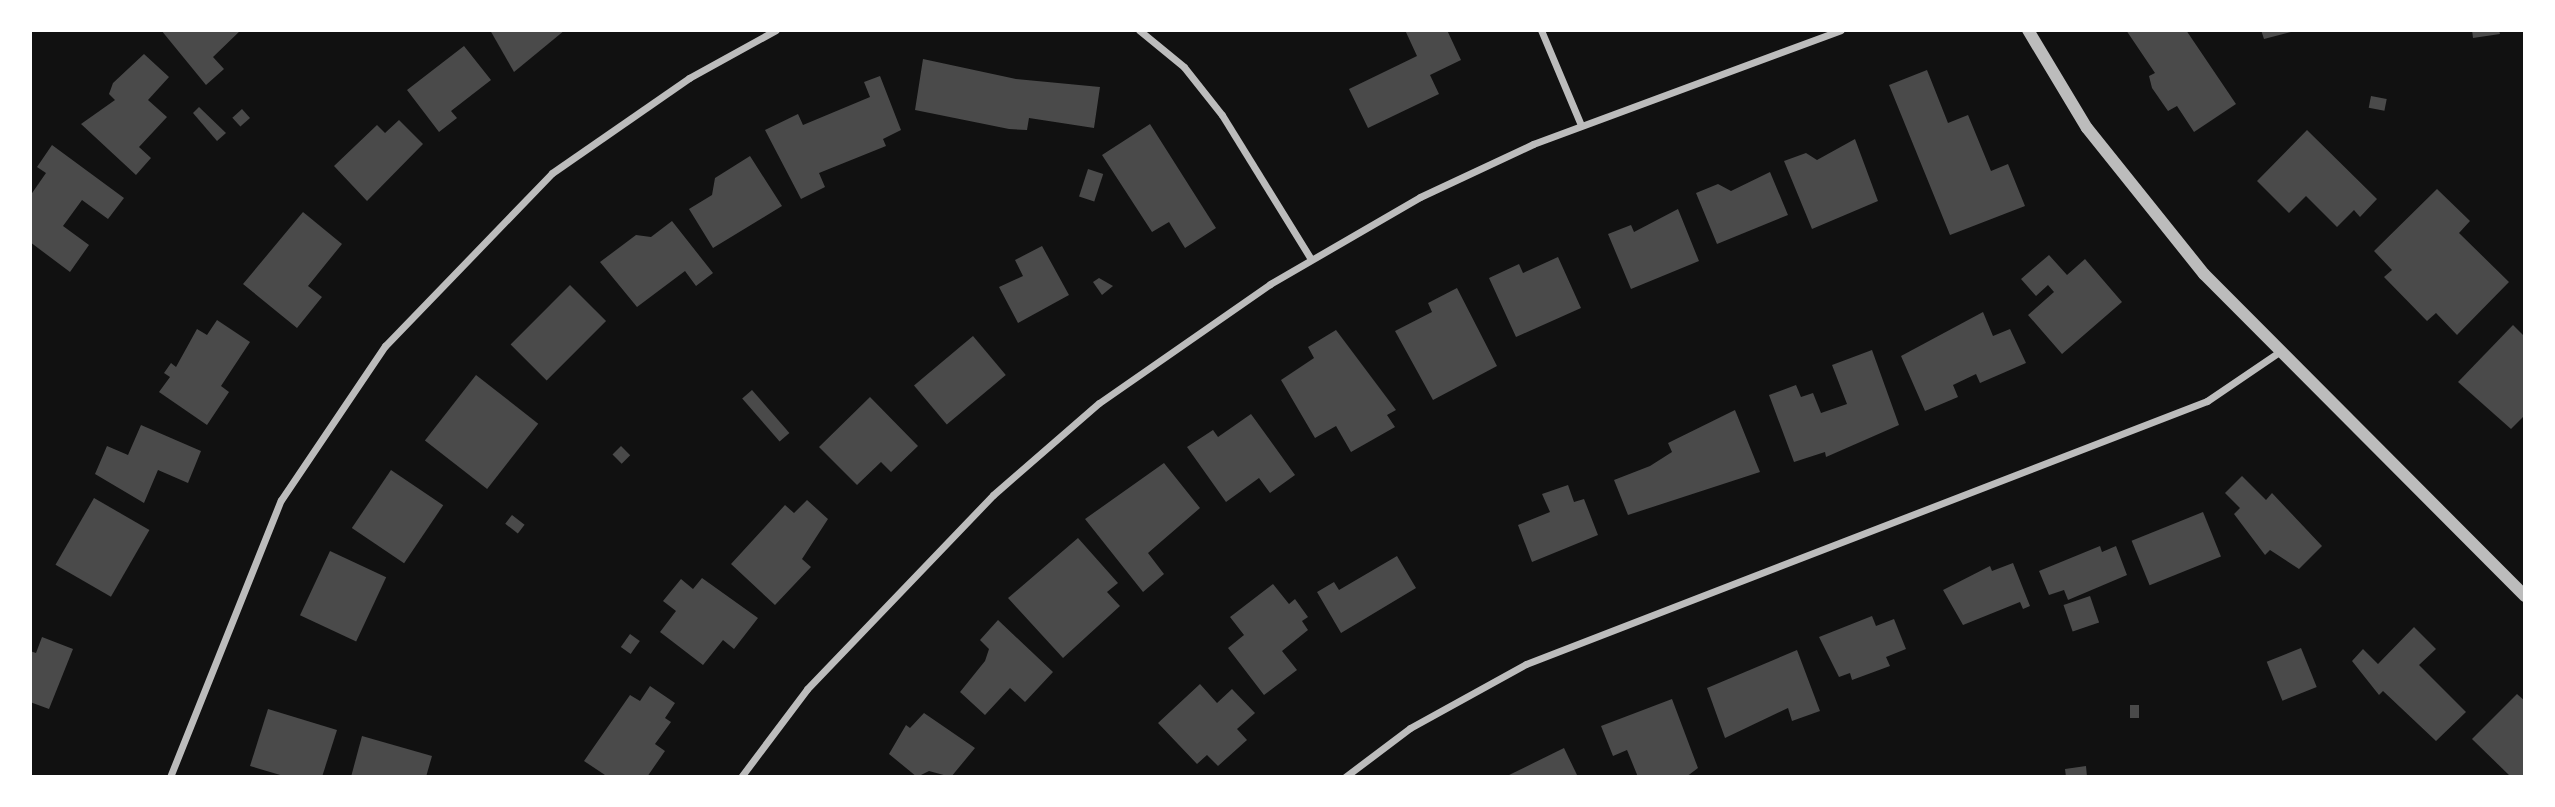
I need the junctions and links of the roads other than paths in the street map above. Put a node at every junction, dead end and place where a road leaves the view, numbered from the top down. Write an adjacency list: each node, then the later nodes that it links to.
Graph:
1 (776, 30): 10 (street)
2 (1139, 30): 7 (street)
3 (1541, 30): 6 (street)
4 (1841, 30): 6 (street)
5 (2028, 30): 8 (street)
6 (1581, 125): 7 (street)
7 (1311, 259): 11 (street)
8 (2279, 352): 9 (street); 12 (street)
9 (2525, 596)
10 (170, 777)
11 (741, 777)
12 (1345, 777)

